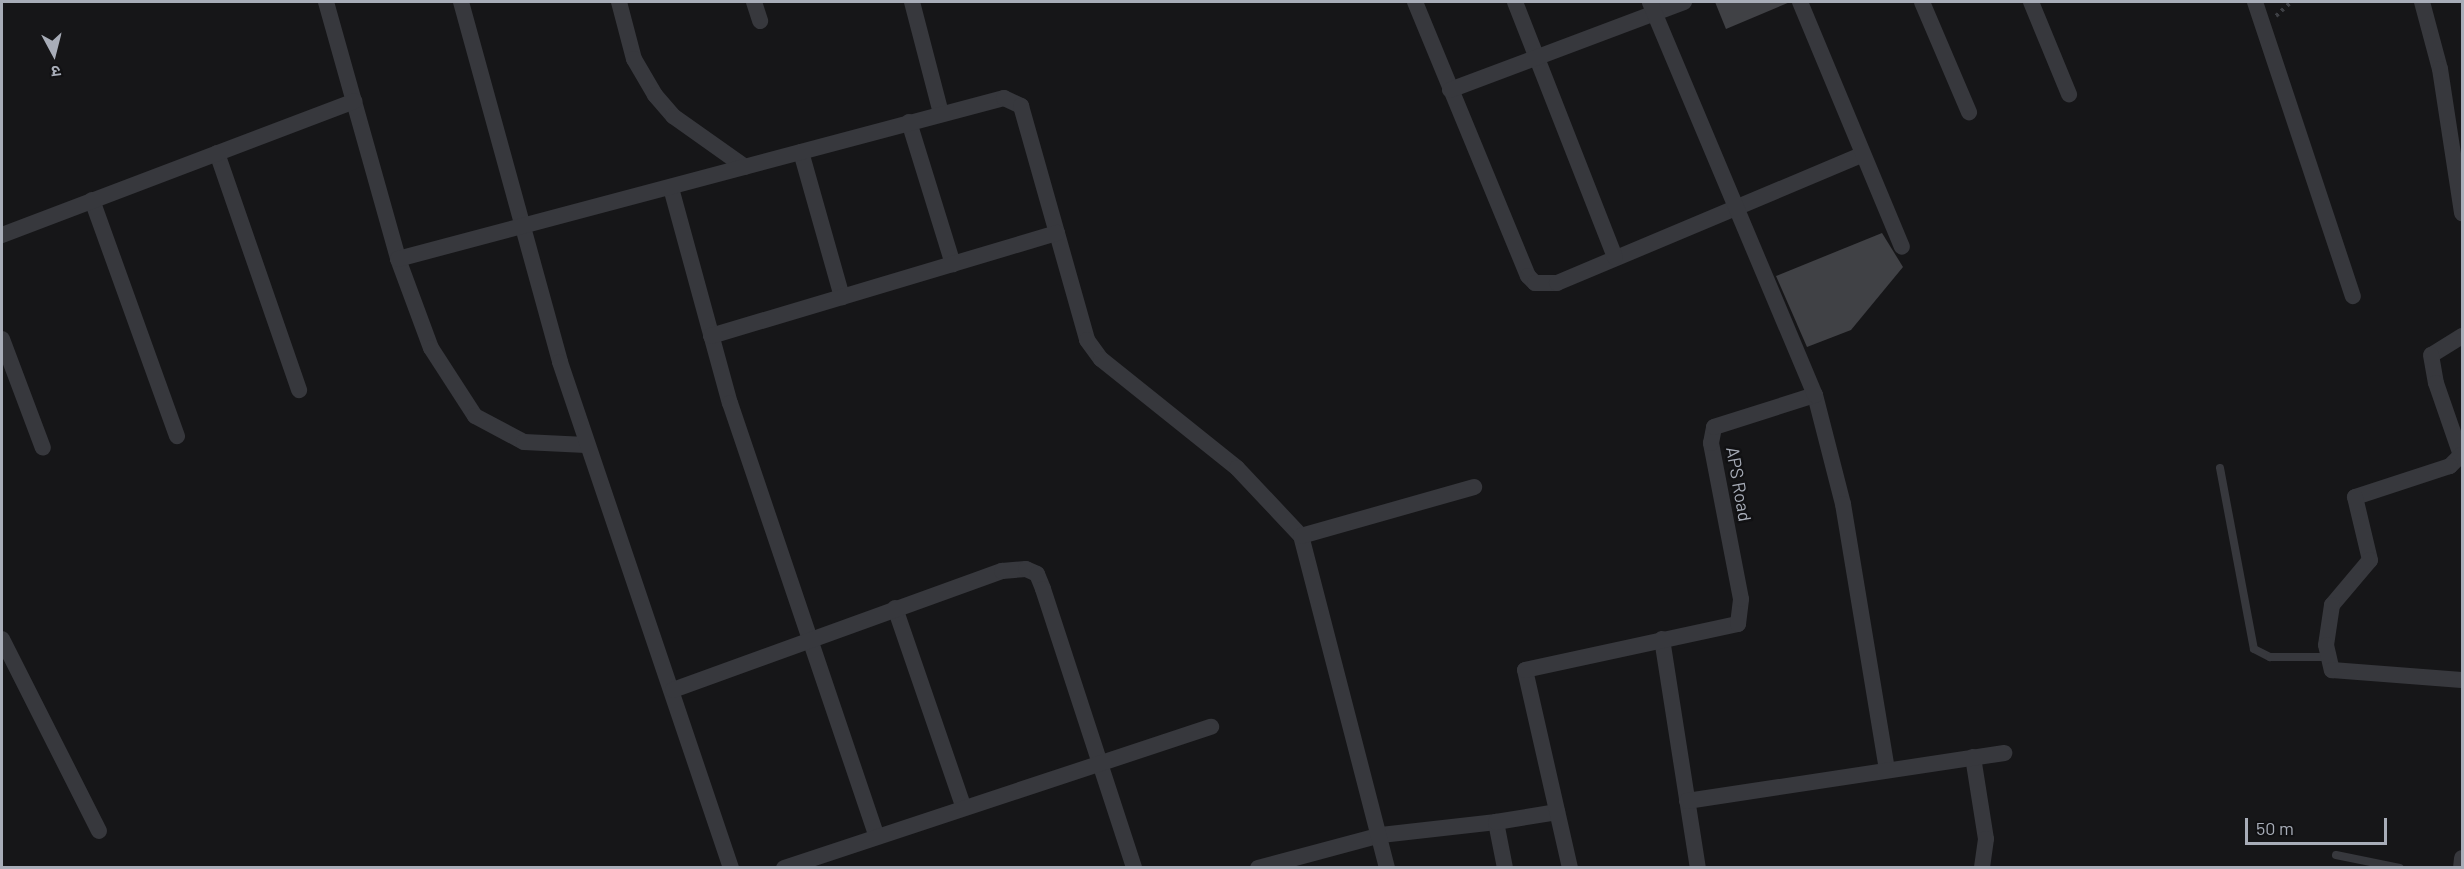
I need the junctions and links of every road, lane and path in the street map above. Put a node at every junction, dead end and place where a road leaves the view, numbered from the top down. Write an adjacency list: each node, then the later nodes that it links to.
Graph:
1 (461, 2): 31 (street)
2 (619, 2): 26 (street)
3 (754, 2): 15 (street)
4 (912, 2): 21 (street)
5 (1415, 2): 17 (street)
6 (1515, 2): 16 (street)
7 (1684, 2): 14 (street)
8 (1800, 2): 25 (street)
9 (1922, 2): 20 (street)
10 (2031, 2): 18 (street)
11 (2255, 2): 38 (street)
12 (2422, 2): 30 (street)
13 (330, 3): 19 (street)
14 (1652, 7): 16 (street); 29 (street)
15 (760, 21)
16 (1538, 55): 17 (street); 35 (street)
17 (1450, 90): 35 (street)
18 (2069, 94)
19 (354, 101): 24 (street); 36 (street)
20 (1969, 112)
21 (940, 113): 22 (street); 32 (street)
22 (909, 122): 23 (street); 37 (street)
23 (801, 152): 26 (street); 39 (street)
24 (217, 153): 28 (street); 43 (street)
25 (1862, 154): 29 (street); 34 (street)
26 (745, 167): 27 (street)
27 (671, 188): 31 (street); 40 (street)
28 (92, 200): 33 (street); 45 (street)
29 (1733, 206): 35 (street); 44 (street)
30 (2463, 213)
31 (523, 228): 36 (street); 46 (street)
32 (1057, 233): 37 (street); 50 (street)
33 (2, 235)
34 (1902, 247)
35 (1616, 257)
36 (398, 259): 46 (street)
37 (953, 264): 39 (street)
38 (2353, 296)
39 (842, 297): 40 (street)
40 (711, 336): 52 (street)
41 (2463, 336): 55 (street)
42 (2, 339): 47 (street)
43 (299, 390)
44 (1815, 395): 54 (street, APS Road); 63 (street)
45 (177, 436)
46 (586, 445): 58 (street)
47 (43, 448)
48 (2220, 468): 55 (lane)
49 (1473, 487): 50 (street)
50 (1301, 536): 69 (street)
51 (895, 608): 52 (street); 62 (street); 65 (street)
52 (810, 638): 58 (street); 70 (street)
53 (2, 639): 56 (street)
54 (1662, 639): 64 (street); 66 (street, APS Road)
55 (2327, 657): 57 (street)
56 (8, 669): 68 (street)
57 (2463, 680)
58 (673, 690): 73 (street)
59 (1211, 727): 62 (street)
60 (2004, 753): 61 (street)
61 (1973, 757): 63 (street); 81 (street)
62 (1098, 761): 65 (street); 75 (street)
63 (1887, 769): 64 (street)
64 (1687, 801): 80 (street)
65 (963, 806): 70 (street)
66 (1557, 812): 67 (street); 79 (street, APS Road)
67 (1496, 822): 69 (street); 78 (street)
68 (99, 831)
69 (1381, 835): 76 (street); 77 (street)
70 (876, 836): 74 (street)
71 (2337, 855): 82 (lane)
72 (2463, 858): 83 (street)
73 (731, 867)
74 (784, 867)
75 (1134, 867)
76 (1257, 867)
77 (1387, 867)
78 (1505, 867)
79 (1570, 867)
80 (1698, 867)
81 (1982, 867)
82 (2400, 867)
83 (2460, 867)

